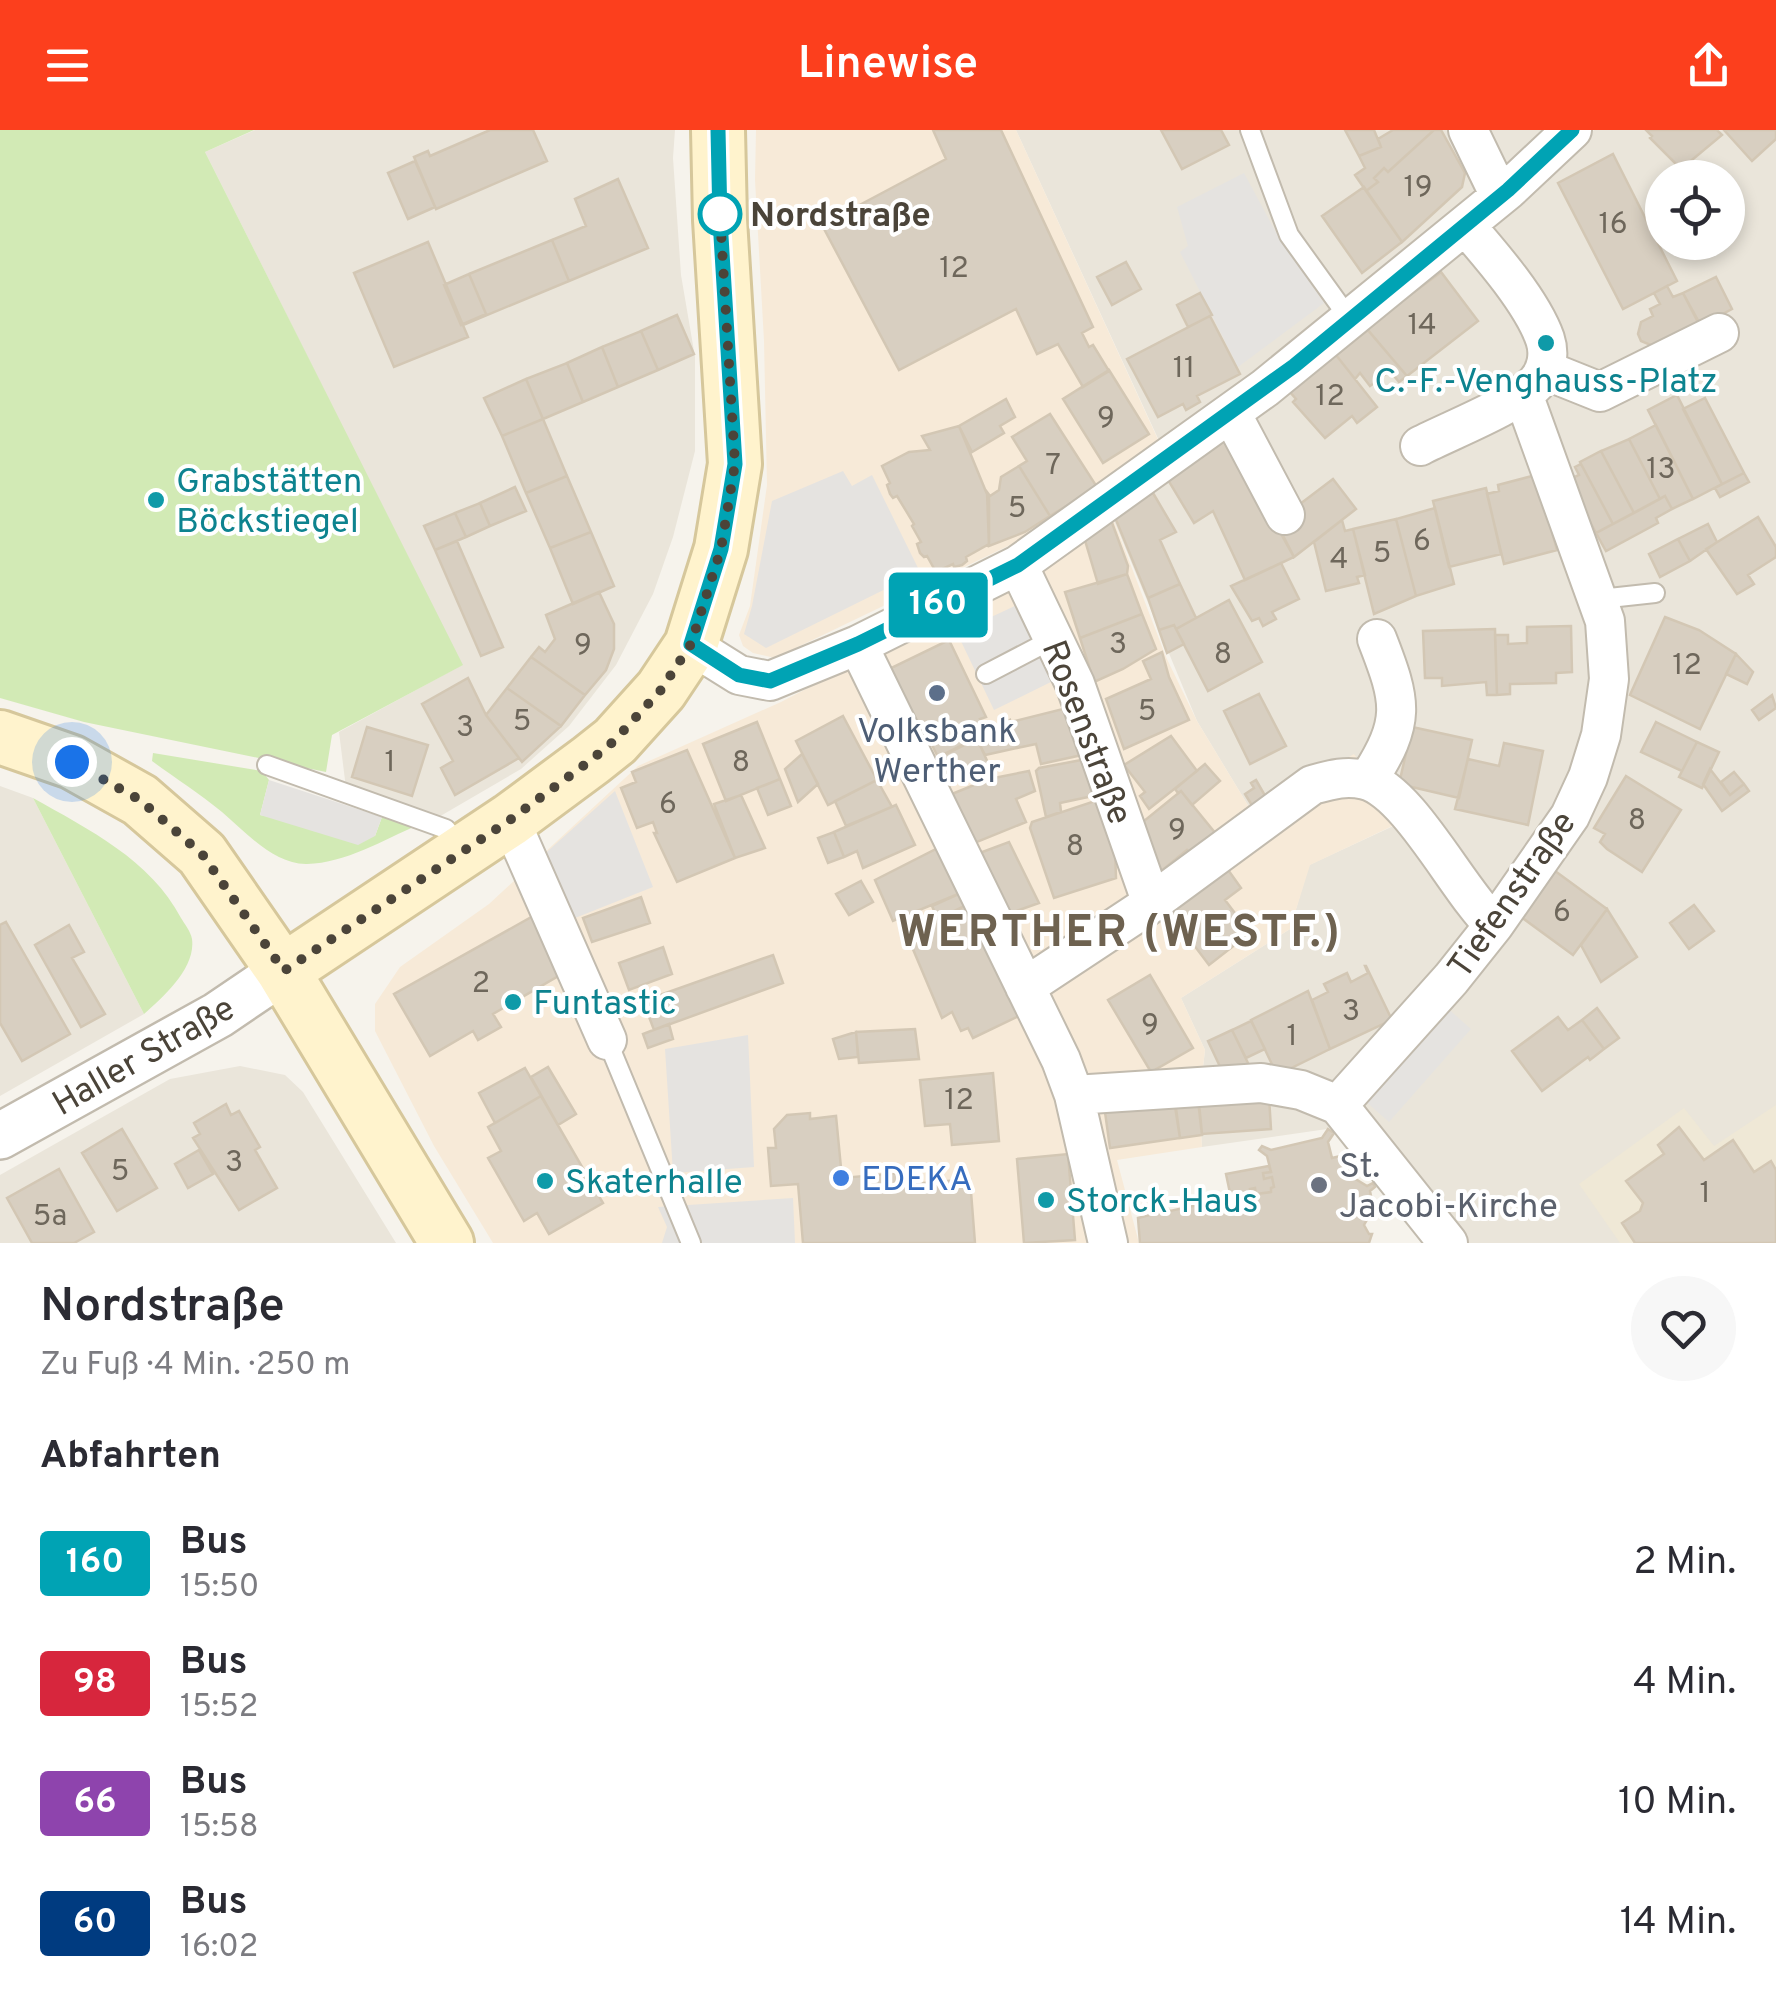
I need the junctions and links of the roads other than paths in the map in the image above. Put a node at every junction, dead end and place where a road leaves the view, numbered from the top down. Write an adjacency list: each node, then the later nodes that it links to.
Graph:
1 (718, 130): 18 (main road)
2 (1250, 130): 7 (lane)
3 (1468, 130): 5 (street)
4 (1572, 130): 5 (street)
5 (1500, 196): 6 (street)
6 (1465, 225): 7 (street); 9 (street)
7 (1351, 320): 10 (street)
8 (1718, 333): 9 (street)
9 (1534, 382): 11 (street); 15 (street, Tiefenstraße)
10 (1232, 413): 12 (street); 13 (street)
11 (1420, 446)
12 (1285, 515)
13 (1018, 565): 16 (street, Rosenstraße); 19 (street)
14 (1654, 593): 15 (lane)
15 (1600, 600): 27 (street, Tiefenstraße)
16 (1053, 639): 20 (lane); 26 (street, Rosenstraße)
17 (1377, 640): 23 (street)
18 (691, 644): 19 (street); 24 (main road)
19 (858, 644): 29 (street)
20 (986, 674)
21 (0, 738): 28 (main road)
22 (267, 766): 25 (lane)
23 (1368, 780): 26 (street); 27 (street)
24 (510, 820): 25 (main road); 30 (street)
25 (463, 850): 28 (main road)
26 (1151, 901): 29 (street)
27 (1494, 924): 32 (street, Tiefenstraße)
28 (284, 971): 33 (street, Haller Straße); 35 (main road)
29 (1025, 987): 31 (street)
30 (607, 1040): 34 (lane)
31 (1074, 1095): 32 (street); 36 (street)
32 (1338, 1105): 37 (street)
33 (0, 1136)
34 (690, 1240)
35 (447, 1243)
36 (1108, 1243)
37 (1448, 1243)

